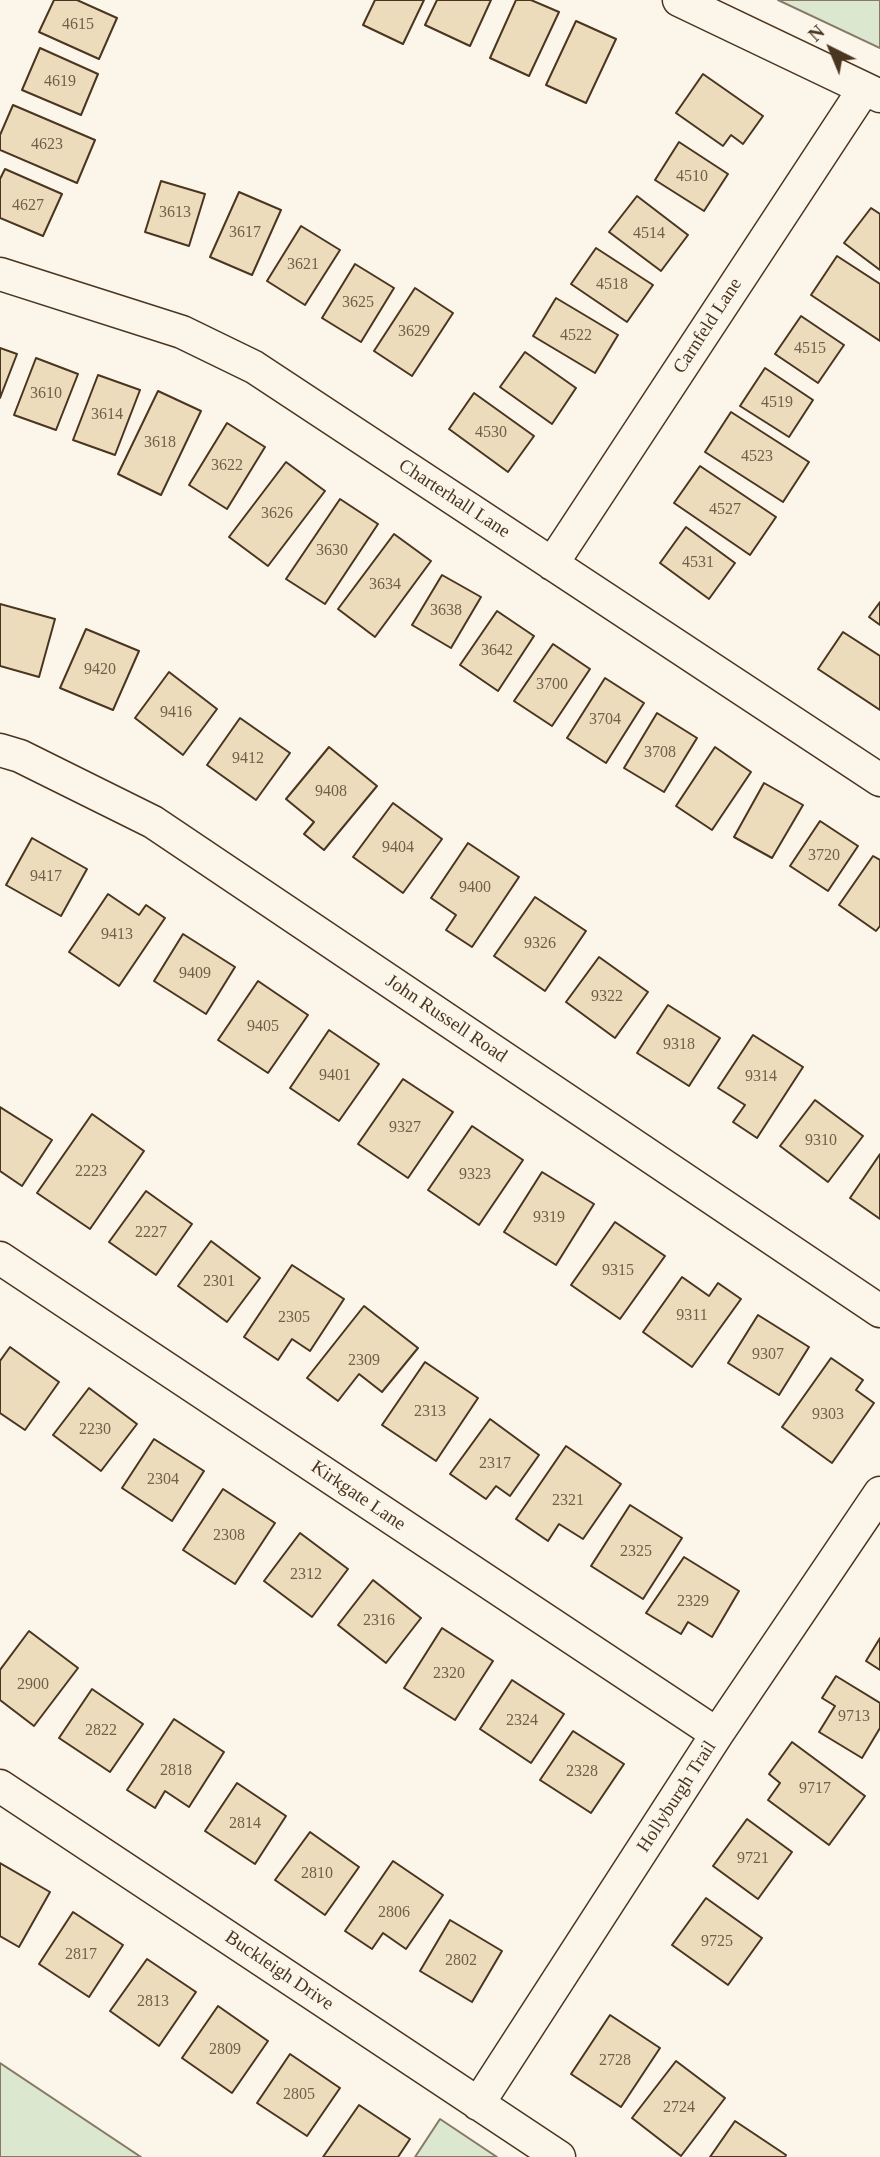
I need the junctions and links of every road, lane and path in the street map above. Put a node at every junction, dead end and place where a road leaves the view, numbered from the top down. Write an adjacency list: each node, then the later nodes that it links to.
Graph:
1 (679, 0): 2 (street)
2 (872, 92): 4 (street, Carnfeld Lane)
3 (0, 274): 4 (street, Charterhall Lane)
4 (552, 564): 6 (street, Charterhall Lane)
5 (0, 750): 8 (street, John Russell Road)
6 (880, 780)
7 (0, 1258): 10 (street, Kirkgate Lane)
8 (880, 1311)
9 (880, 1493): 10 (street, Hollyburgh Trail)
10 (717, 1734): 12 (street, Hollyburgh Trail)
11 (0, 1786): 12 (street, Buckleigh Drive)
12 (478, 2104): 13 (street, Buckleigh Drive)
13 (559, 2157)

